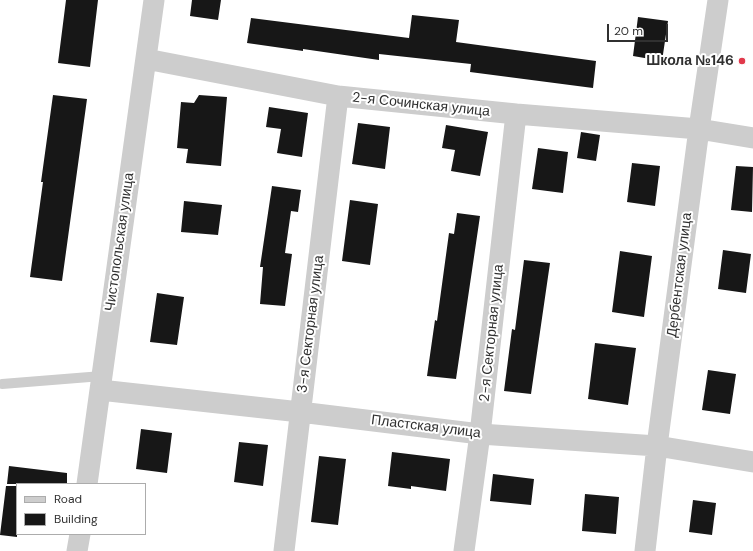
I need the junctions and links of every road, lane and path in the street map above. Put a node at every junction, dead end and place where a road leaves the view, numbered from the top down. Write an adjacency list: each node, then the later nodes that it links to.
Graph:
1 (154, 0): 3 (street, Чистопольская улица)
2 (718, 0): 6 (street, Дербентская улица)
3 (146, 59): 4 (street, 2-я Сочинская улица); 9 (street, Чистопольская улица)
4 (338, 96): 5 (street, 2-я Сочинская улица); 10 (street, 3-я Секторная улица)
5 (516, 114): 6 (street, 2-я Сочинская улица); 11 (street, 2-я Секторная улица)
6 (699, 129): 7 (street, 2-я Сочинская улица); 12 (street, Дербентская улица)
7 (753, 138)
8 (2, 384): 9 (lane)
9 (101, 384): 10 (street, Пластская улица); 14 (street, Чистопольская улица)
10 (300, 412): 11 (street, Пластская улица); 17 (street, 3-я Секторная улица)
11 (480, 434): 12 (street, Пластская улица); 18 (street, 2-я Секторная улица)
12 (657, 446): 13 (street, Пластская улица); 19 (street, Дербентская улица)
13 (753, 462)
14 (87, 483)
15 (80, 535): 16 (street)
16 (77, 551)
17 (284, 551)
18 (464, 551)
19 (645, 551)

